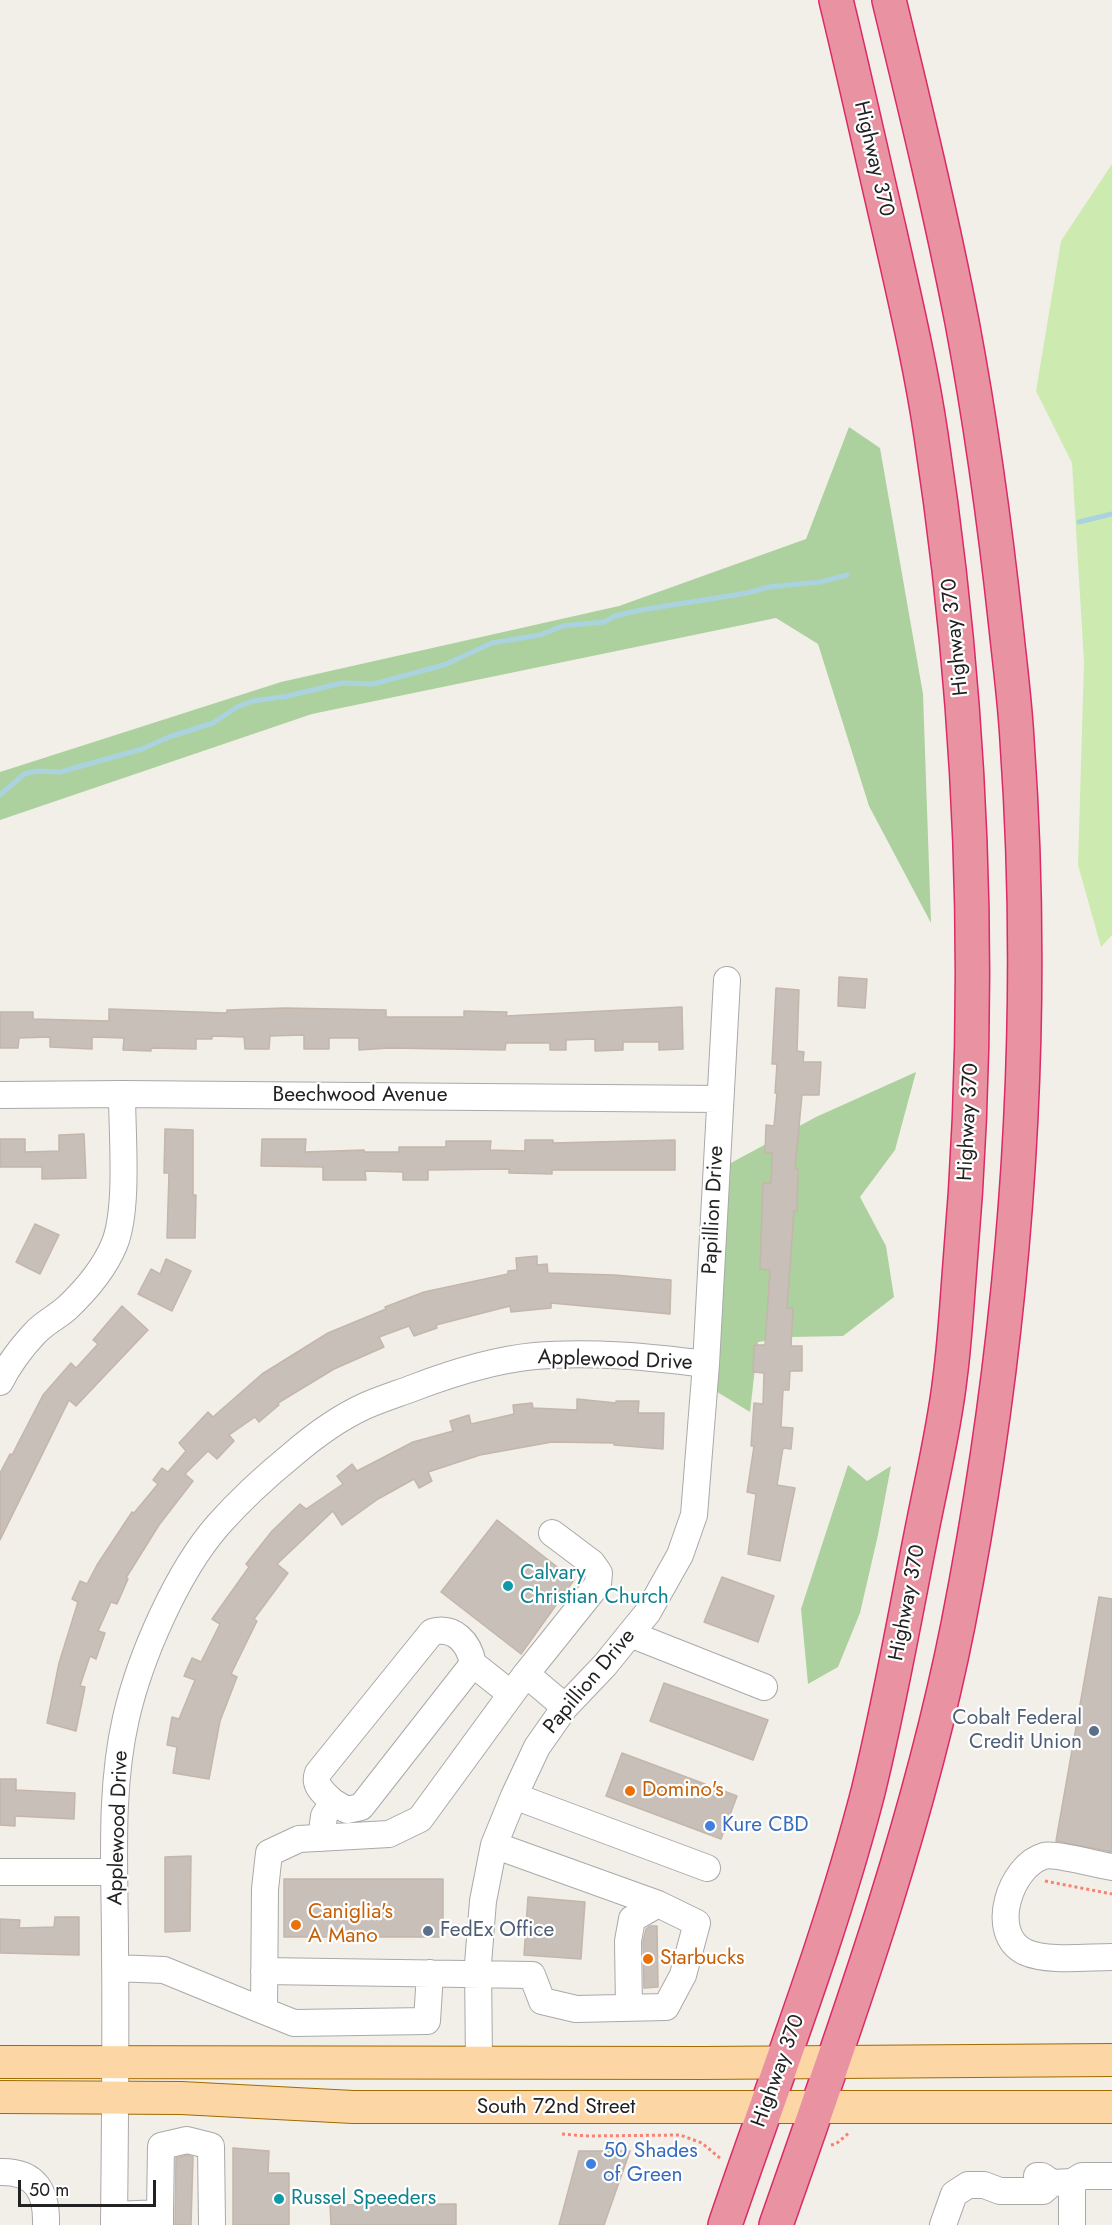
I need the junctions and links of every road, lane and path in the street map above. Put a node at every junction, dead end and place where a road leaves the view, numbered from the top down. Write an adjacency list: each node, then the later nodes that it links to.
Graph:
1 (836, 0): 36 (highway, Highway 370)
2 (889, 0): 33 (highway)
3 (727, 980): 6 (street, Papillion Drive)
4 (122, 1094): 5 (street, Beechwood Avenue); 6 (street, Beechwood Avenue); 8 (street)
5 (0, 1095)
6 (720, 1099): 7 (street, Papillion Drive)
7 (706, 1364): 10 (street, Papillion Drive); 23 (street, Applewood Drive)
8 (0, 1382)
9 (552, 1533): 12 (street)
10 (630, 1634): 13 (street); 14 (street, Papillion Drive)
11 (473, 1664): 12 (street); 16 (street); 16 (street)
12 (519, 1684): 14 (street); 17 (street)
13 (764, 1688)
14 (565, 1707): 15 (street, Papillion Drive)
15 (514, 1796): 18 (street, Papillion Drive); 21 (street)
16 (333, 1802): 17 (street)
17 (321, 1838): 28 (street)
18 (494, 1845): 25 (street); 30 (street, Papillion Drive)
19 (1029, 1864): 20 (street); 24 (path); 26 (street)
20 (1112, 1867)
21 (707, 1868)
22 (0, 1872): 23 (street)
23 (114, 1872): 27 (street, Applewood Drive)
24 (1112, 1894)
25 (658, 1904): 31 (street); 31 (street)
26 (1112, 1958)
27 (115, 1968): 32 (street); 37 (street, Applewood Drive)
28 (264, 1971): 29 (street); 32 (street)
29 (430, 1973): 30 (street); 32 (street)
30 (478, 1974): 31 (street); 38 (street, Papillion Drive)
31 (629, 2008)
32 (264, 2011)
33 (833, 2061): 34 (main road); 36 (main road); 43 (highway)
34 (1112, 2061)
35 (0, 2062): 37 (main road)
36 (783, 2062): 38 (main road); 42 (highway, Highway 370)
37 (115, 2063): 38 (main road); 40 (street, Applewood Drive)
38 (479, 2063)
39 (0, 2097): 40 (main road, South 72nd Street)
40 (115, 2098): 42 (main road, South 72nd Street); 50 (street, Applewood Drive)
41 (1112, 2107): 43 (main road, South 72nd Street)
42 (765, 2108): 43 (main road, South 72nd Street); 53 (highway, Highway 370)
43 (816, 2108): 54 (highway)
44 (554, 2133): 45 (path)
45 (722, 2160)
46 (0, 2172): 51 (street)
47 (1112, 2176): 48 (street)
48 (1062, 2183): 55 (street); 56 (street)
49 (160, 2219): 50 (street); 52 (street)
50 (114, 2220)
51 (46, 2225)
52 (212, 2225)
53 (725, 2225)
54 (776, 2225)
55 (943, 2225)
56 (1072, 2225)

